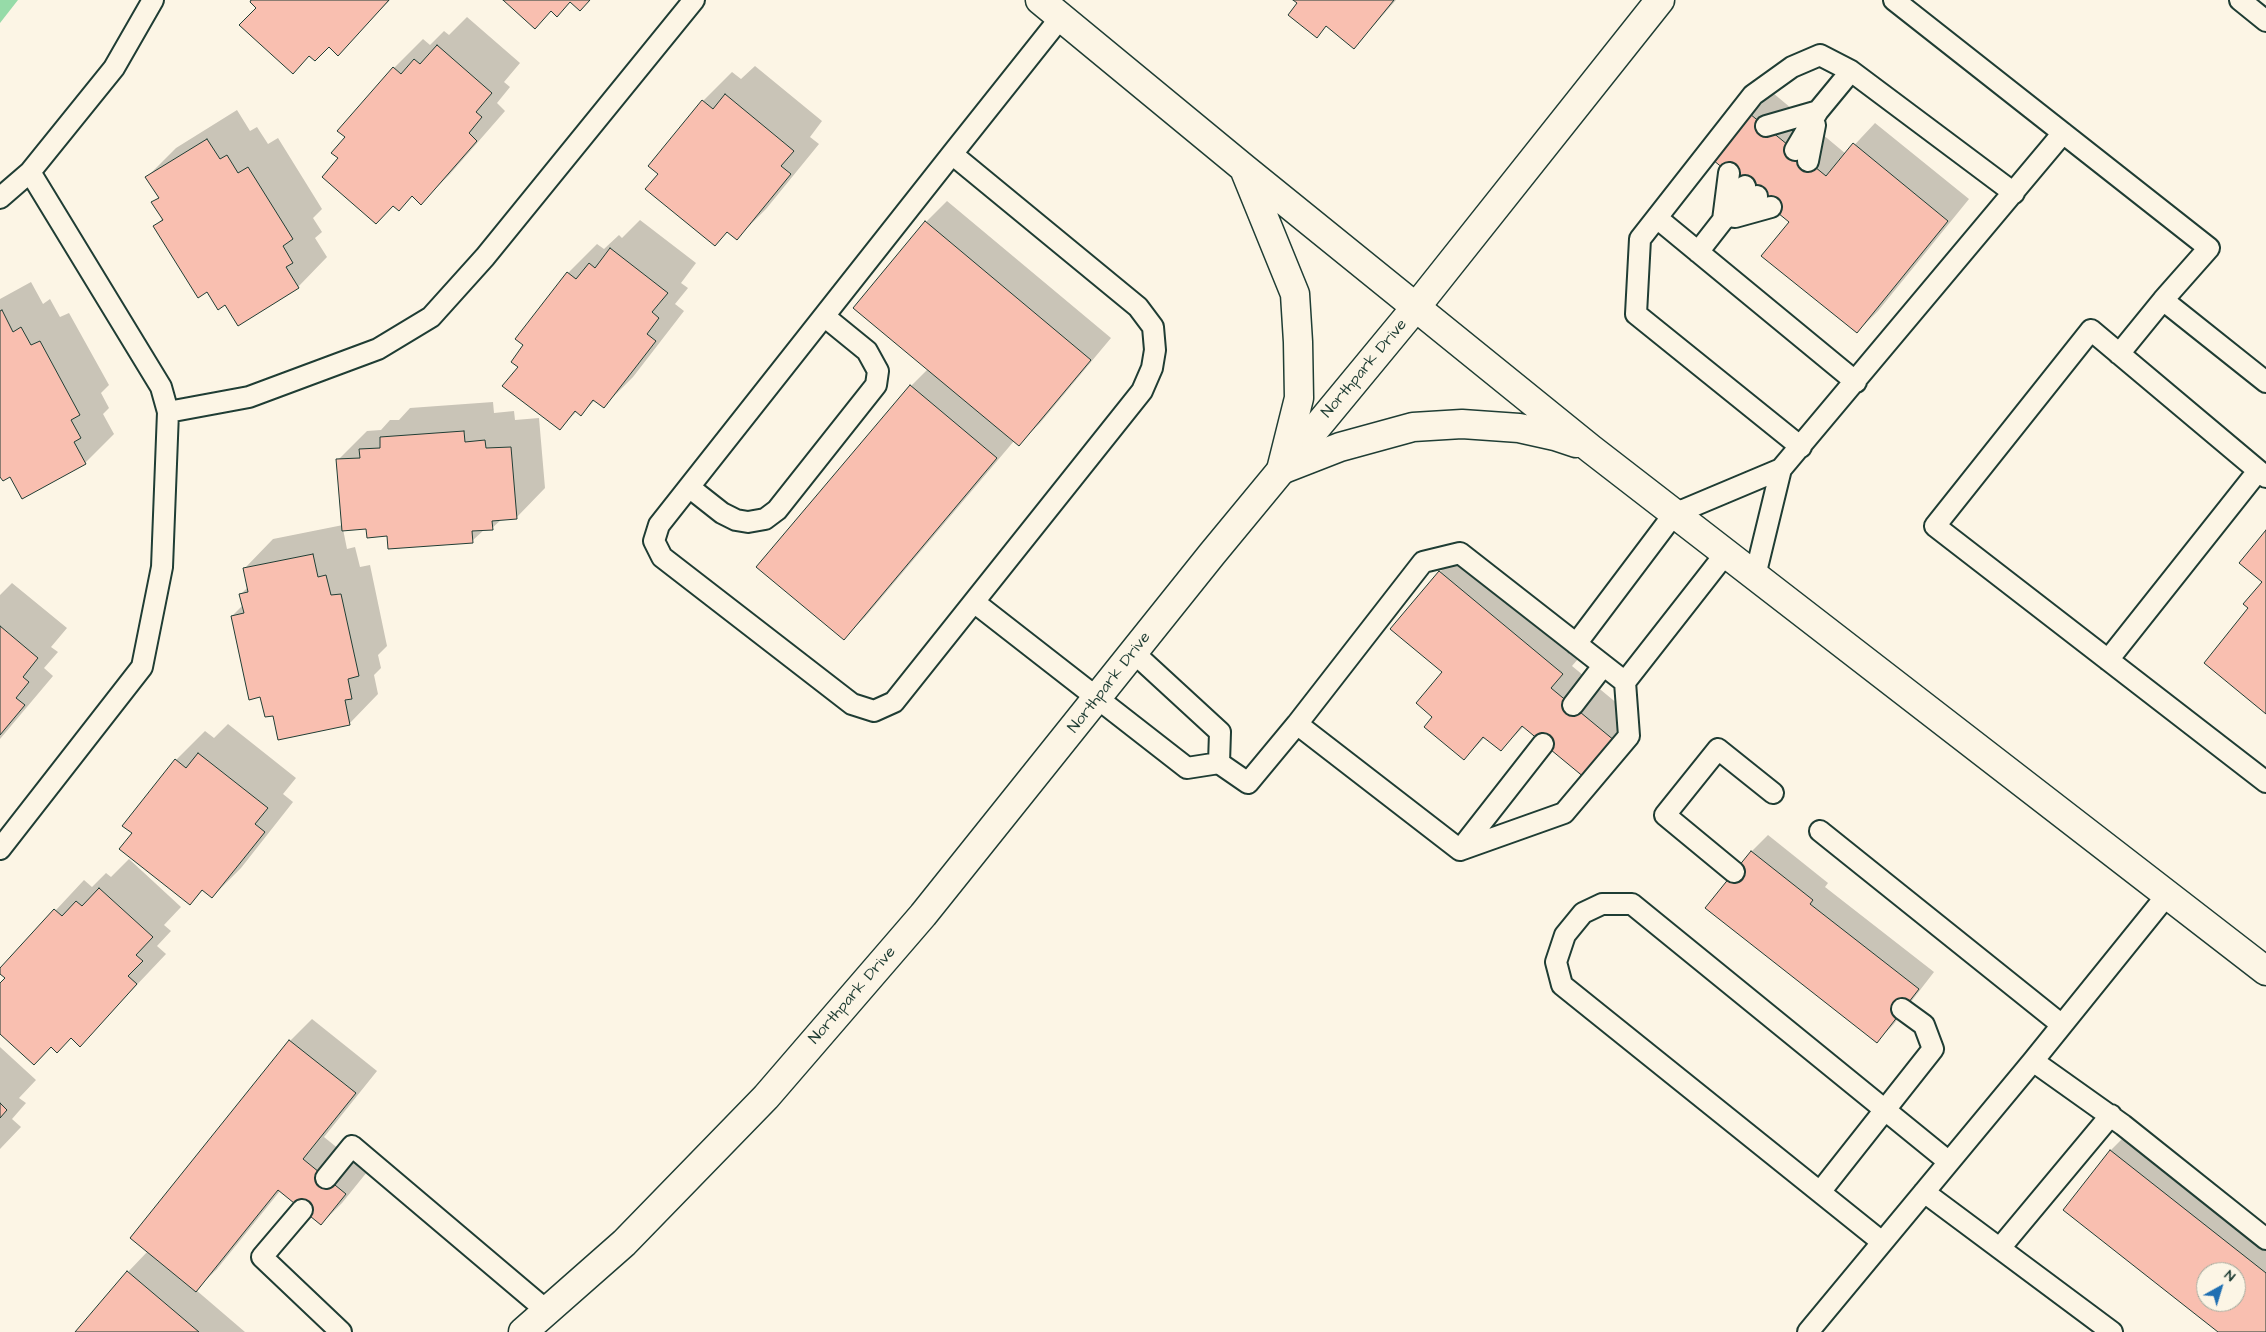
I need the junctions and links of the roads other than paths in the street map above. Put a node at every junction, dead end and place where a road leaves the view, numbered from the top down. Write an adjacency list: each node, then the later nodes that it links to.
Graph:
1 (153, 0): 16 (lane)
2 (694, 0): 30 (lane)
3 (1040, 0): 7 (main road)
4 (1660, 0): 25 (main road, Northpark Drive)
5 (1894, 0): 12 (lane)
6 (2240, 0): 8 (lane)
7 (1061, 17): 14 (lane); 15 (main road)
8 (2266, 21)
9 (1851, 71): 10 (lane); 18 (lane); 21 (lane)
10 (1818, 111): 11 (lane); 13 (lane)
11 (1766, 126)
12 (2062, 133): 18 (lane); 24 (lane)
13 (1795, 151)
14 (952, 154): 26 (lane); 40 (lane)
15 (1245, 169): 25 (main road); 34 (main road)
16 (30, 172): 20 (lane); 30 (lane)
17 (1729, 173): 22 (lane)
18 (2014, 193): 28 (lane)
19 (1758, 196): 22 (lane)
20 (0, 198)
21 (1657, 218): 23 (lane); 31 (lane)
22 (1723, 220): 23 (lane)
23 (1698, 252): 28 (lane)
24 (2164, 300): 27 (lane); 29 (lane)
25 (1416, 307): 32 (main road); 34 (main road, Northpark Drive)
26 (824, 316): 36 (lane); 36 (lane)
27 (2118, 354): 35 (lane); 43 (lane)
28 (1856, 382): 31 (lane)
29 (2266, 382)
30 (168, 412): 54 (lane)
31 (1802, 447): 33 (lane)
32 (1591, 449): 34 (main road); 37 (main road)
33 (1781, 469): 37 (lane); 39 (lane)
34 (1281, 470): 42 (main road, Northpark Drive)
35 (2262, 474): 43 (lane)
36 (689, 487): 40 (lane)
37 (1674, 514): 38 (main road); 41 (lane)
38 (1726, 553): 39 (main road); 45 (lane)
39 (1755, 576): 57 (main road)
40 (974, 602): 46 (lane)
41 (1576, 644): 44 (lane); 48 (lane)
42 (1134, 652): 46 (main road, Northpark Drive); 50 (lane)
43 (2108, 660): 51 (lane)
44 (1603, 666): 45 (lane); 47 (lane)
45 (1625, 682): 55 (lane)
46 (1098, 699): 50 (lane); 72 (main road, Northpark Drive)
47 (1573, 705)
48 (1297, 724): 50 (lane); 55 (lane)
49 (1543, 744): 55 (lane)
50 (1219, 763)
51 (2266, 782)
52 (1773, 792): 56 (lane)
53 (1820, 831): 60 (lane)
54 (0, 849)
55 (1460, 850)
56 (1734, 872)
57 (2167, 895): 58 (main road); 60 (lane)
58 (2266, 971)
59 (1902, 1009): 62 (lane)
60 (2062, 1025): 61 (lane)
61 (2034, 1061): 63 (lane); 64 (lane)
62 (1884, 1110): 64 (lane); 66 (lane); 66 (lane)
63 (2111, 1115): 69 (lane); 71 (lane)
64 (1948, 1162): 67 (lane)
65 (326, 1178): 72 (lane)
66 (1820, 1192): 70 (lane)
67 (1924, 1192): 70 (lane); 71 (lane)
68 (302, 1210): 73 (lane)
69 (2266, 1238)
70 (1882, 1242): 75 (lane)
71 (2000, 1248): 76 (lane)
72 (546, 1312): 74 (main road, Northpark Drive)
73 (341, 1332)
74 (523, 1332)
75 (1808, 1332)
76 (2112, 1332)

